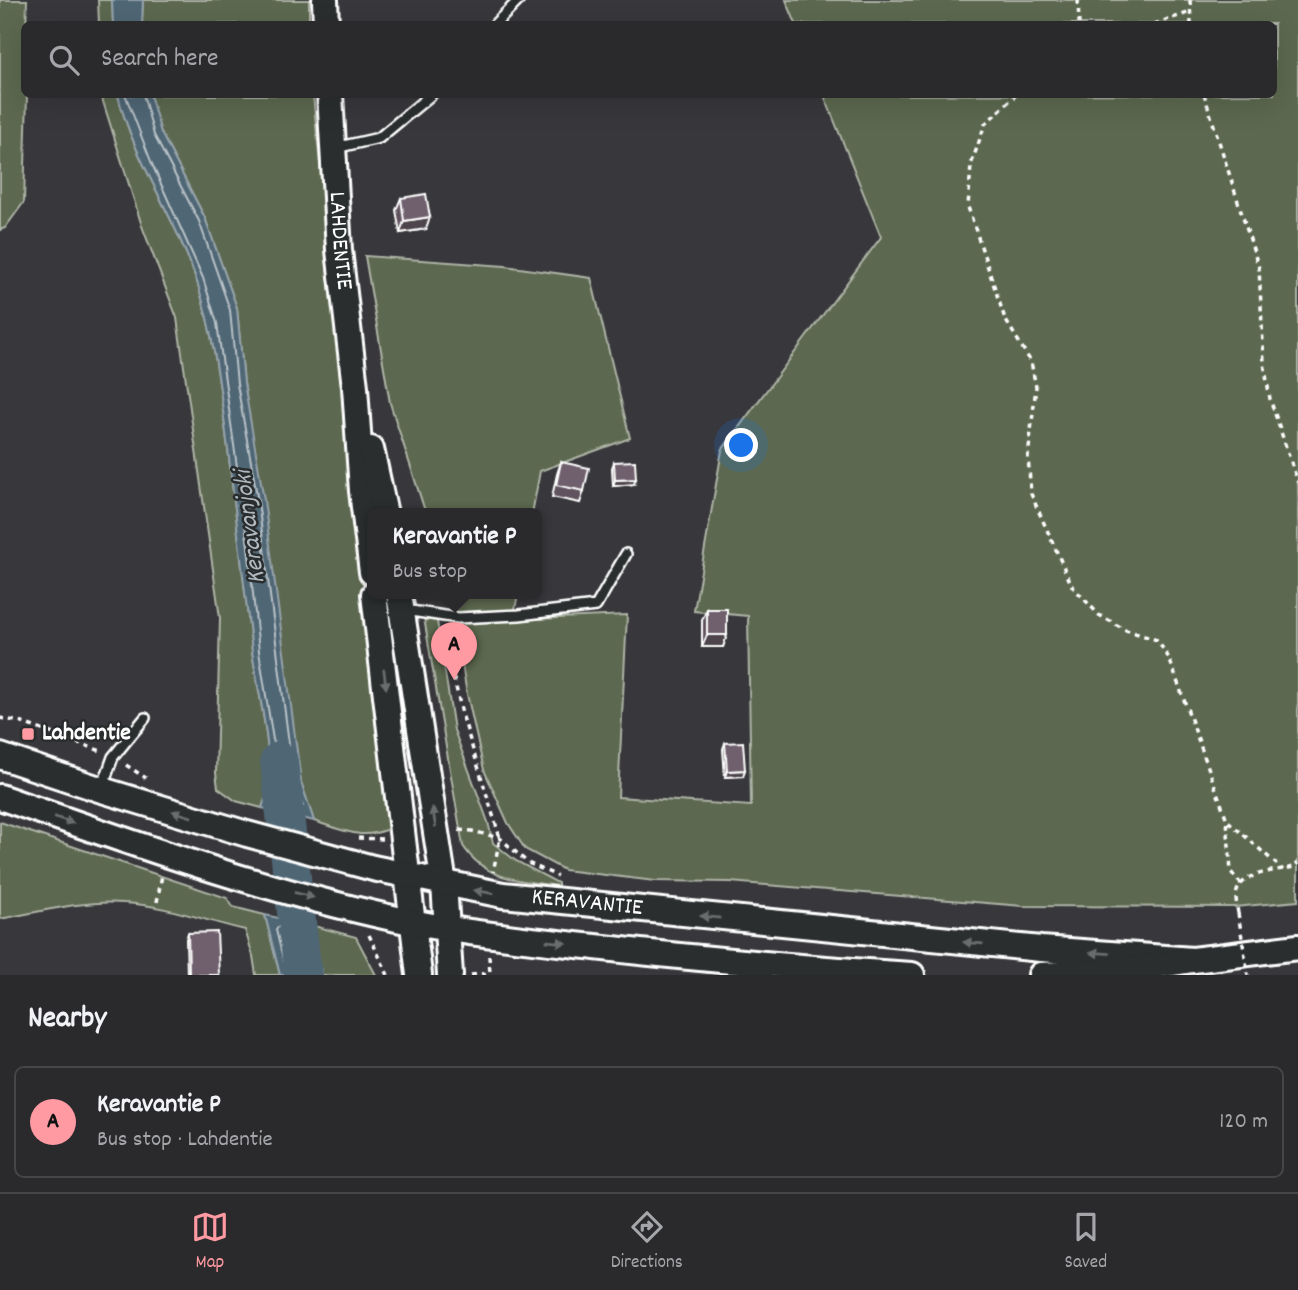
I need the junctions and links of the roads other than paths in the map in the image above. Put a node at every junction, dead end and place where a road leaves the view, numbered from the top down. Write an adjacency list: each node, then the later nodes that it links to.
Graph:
1 (325, 0): 3 (main road)
2 (519, 0): 4 (lane)
3 (326, 21)
4 (498, 21)
5 (330, 98): 7 (main road, LAHDENTIE)
6 (427, 98): 7 (lane)
7 (333, 149): 8 (main road, LAHDENTIE)
8 (355, 387): 9 (main road, LAHDENTIE); 10 (main road, LAHDENTIE)
9 (384, 508)
10 (367, 532)
11 (626, 554): 12 (lane)
12 (401, 602): 13 (lane); 19 (main road, one-way to 12)
13 (376, 603): 18 (main road, one-way to 18)
14 (145, 718): 16 (lane)
15 (0, 755): 16 (main road, KERAVANTIE)
16 (102, 790): 18 (main road, KERAVANTIE, one-way to 16)
17 (0, 797): 20 (main road, KERAVANTIE, one-way to 20)
18 (408, 876): 19 (main road, KERAVANTIE); 20 (main road)
19 (444, 884): 21 (main road); 23 (main road, KERAVANTIE, one-way to 19)
20 (413, 922): 21 (main road, KERAVANTIE); 24 (main road)
21 (447, 928): 25 (main road); 26 (main road, KERAVANTIE, one-way to 26)
22 (1298, 947): 23 (main road, KERAVANTIE)
23 (1193, 960): 27 (main road, KERAVANTIE)
24 (419, 975)
25 (450, 975)
26 (912, 975)
27 (1041, 975)

